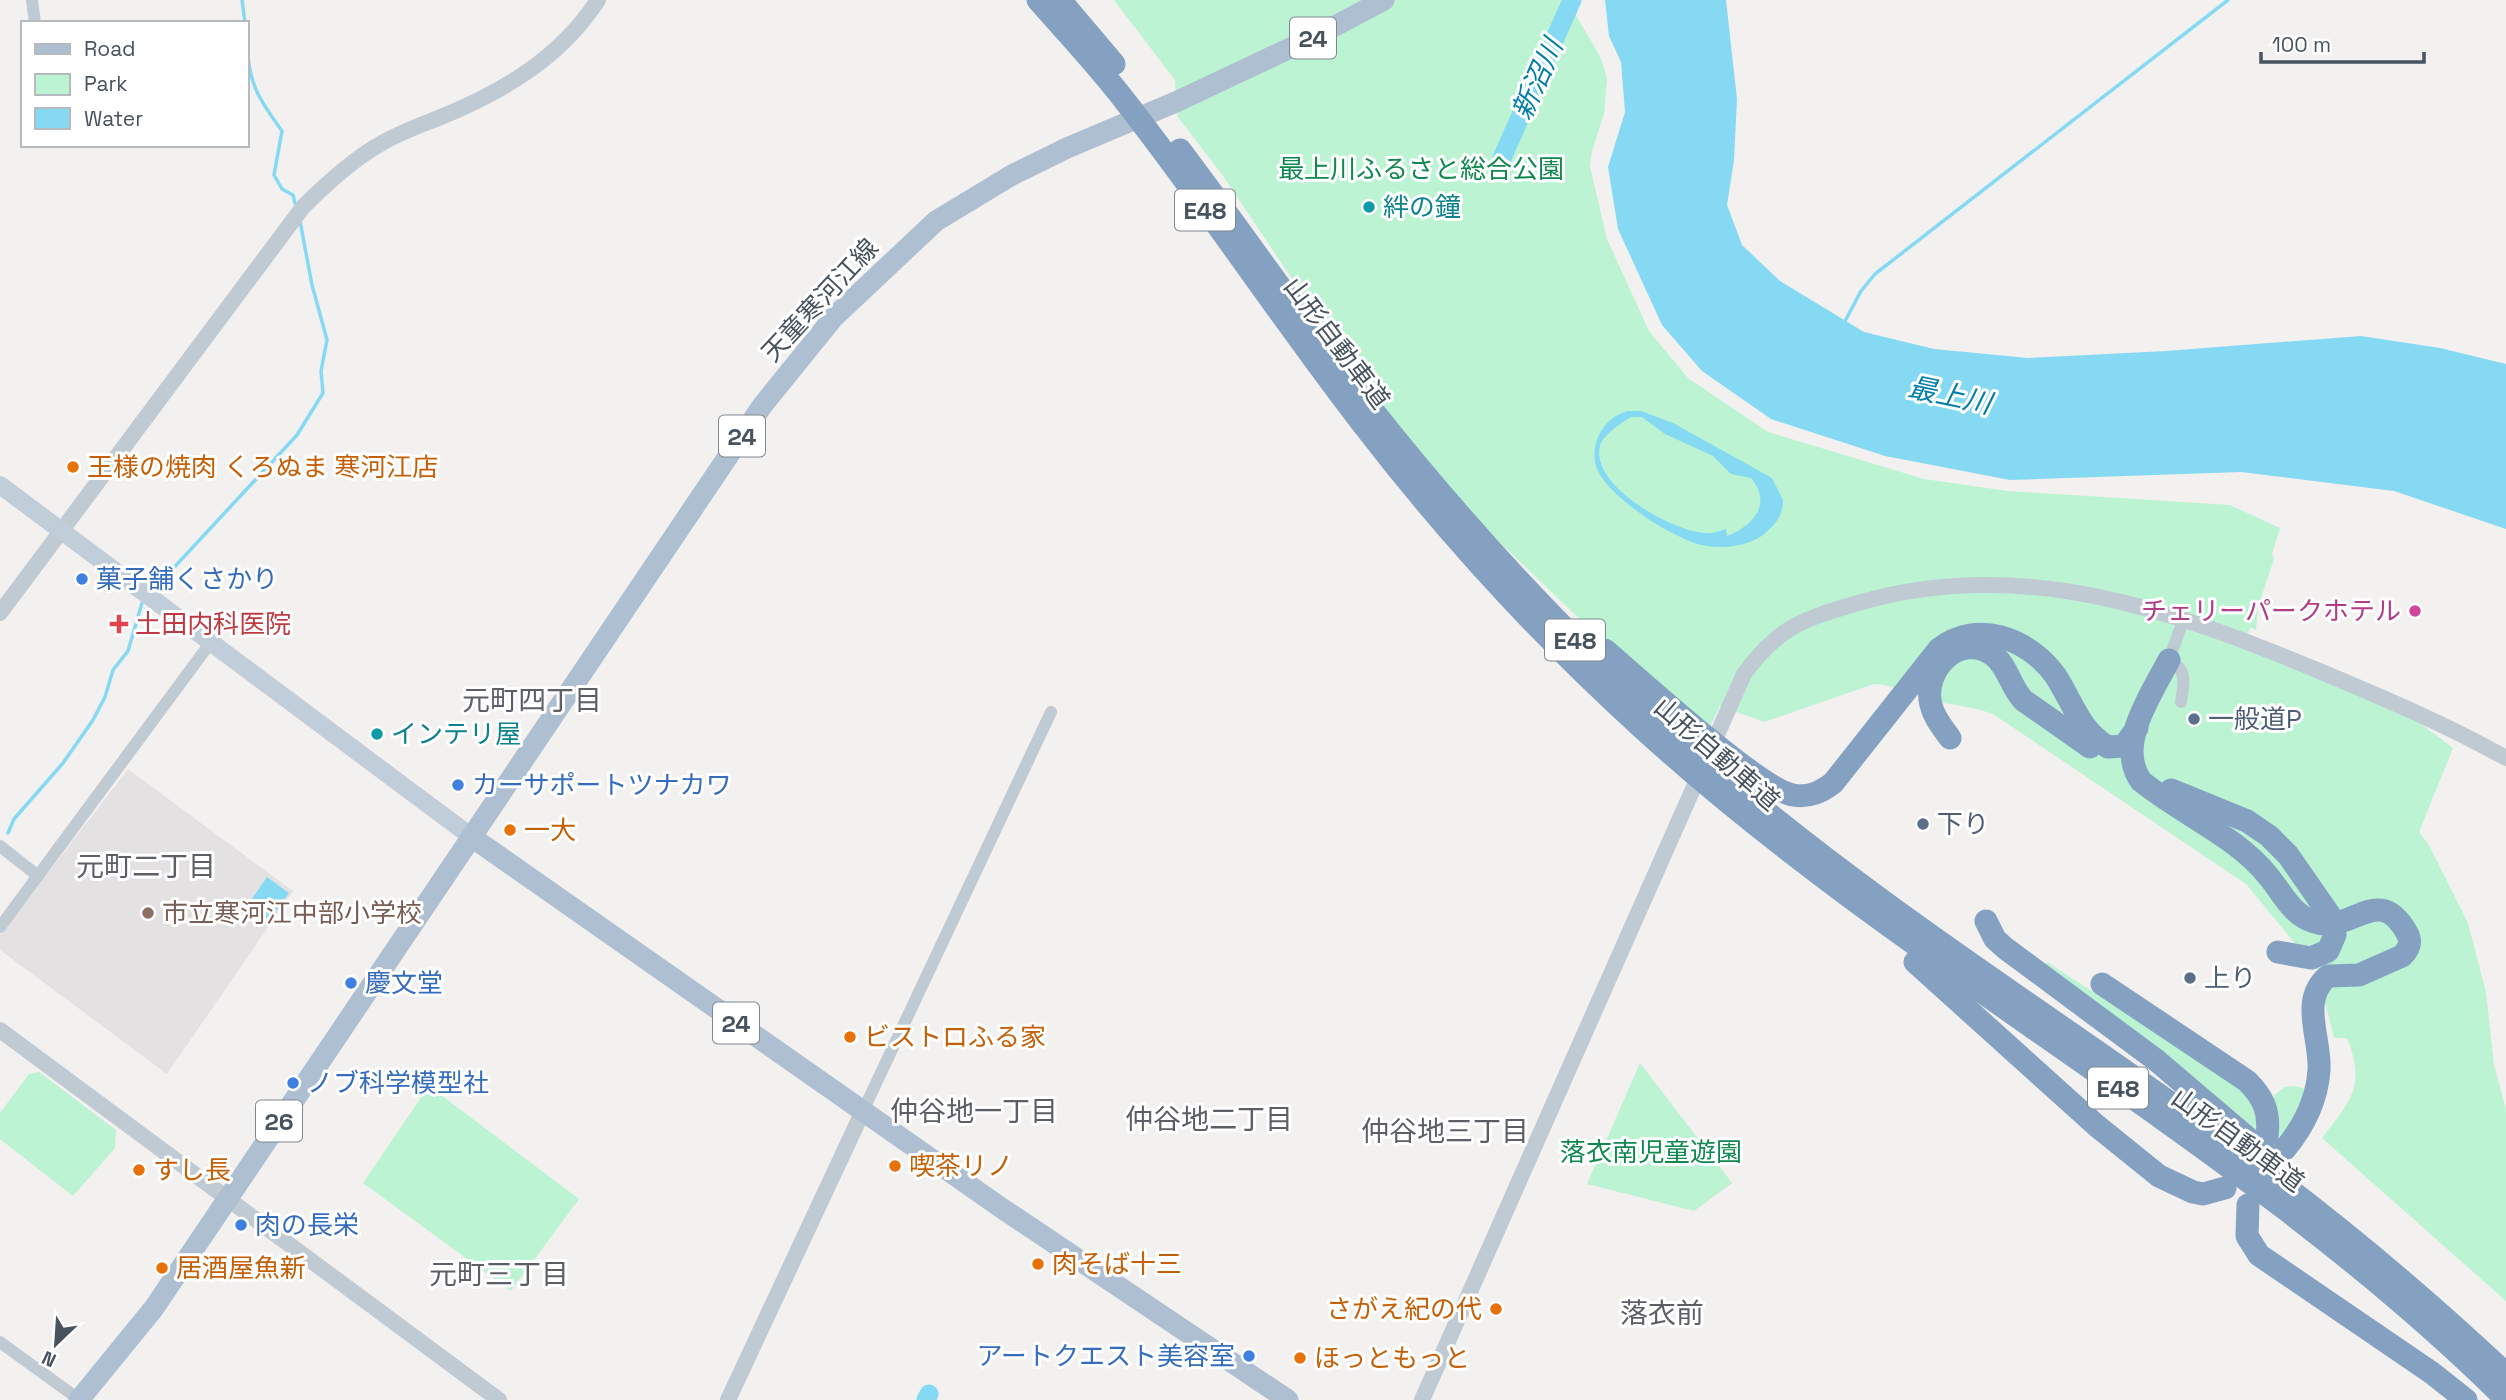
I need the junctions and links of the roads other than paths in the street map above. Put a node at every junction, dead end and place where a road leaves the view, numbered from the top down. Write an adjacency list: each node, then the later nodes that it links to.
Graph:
1 (32, 0): 6 (street)
2 (598, 0): 10 (street)
3 (1038, 0): 7 (highway, 山形自動車道 / E48)
4 (1060, 0): 7 (highway, 山形自動車道 / E48)
5 (1384, 0): 24 (main road, 天童寒河江線 / 24)
6 (35, 21)
7 (1369, 418): 8 (highway, 山形自動車道 / E48)
8 (1388, 443): 20 (highway, 山形自動車道 / E48); 20 (highway, 山形自動車道 / E48)
9 (0, 485): 10 (main road)
10 (62, 531): 11 (street); 13 (main road)
11 (0, 613)
12 (2184, 618): 14 (street); 21 (street); 45 (street)
13 (211, 642): 24 (main road); 26 (street)
14 (2169, 660): 15 (street); 16 (highway); 18 (highway)
15 (2181, 702)
16 (2155, 711): 22 (highway); 28 (highway)
17 (1051, 712): 33 (street)
18 (2137, 728): 22 (highway); 23 (highway)
19 (1950, 738): 22 (highway)
20 (1690, 746): 23 (highway, 山形自動車道 / E48)
21 (2506, 758)
22 (2132, 760): 28 (highway)
23 (1723, 774): 34 (highway); 37 (highway, 山形自動車道 / E48); 40 (highway, 山形自動車道 / E48)
24 (473, 838): 33 (main road, 24); 35 (main road, 26)
25 (0, 846): 26 (street)
26 (38, 876): 29 (street)
27 (1986, 921): 37 (highway)
28 (2333, 924): 30 (highway); 31 (highway)
29 (0, 927)
30 (2278, 952)
31 (2102, 984)
32 (0, 1030): 35 (street)
33 (863, 1111): 43 (street); 44 (main road, 24)
34 (2225, 1188)
35 (227, 1196): 41 (main road, 26); 42 (street)
36 (2248, 1205): 46 (highway)
37 (2465, 1336): 39 (highway, 山形自動車道 / E48)
38 (0, 1342): 41 (street)
39 (2506, 1374)
40 (2506, 1399)
41 (80, 1400)
42 (499, 1400)
43 (728, 1400)
44 (1288, 1400)
45 (1422, 1400)
46 (2466, 1400)

